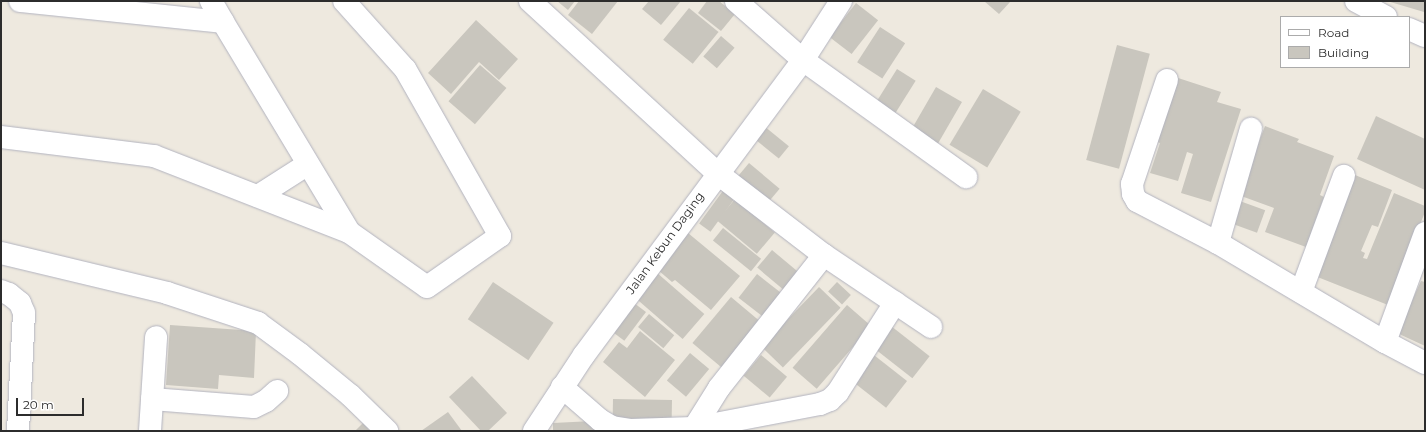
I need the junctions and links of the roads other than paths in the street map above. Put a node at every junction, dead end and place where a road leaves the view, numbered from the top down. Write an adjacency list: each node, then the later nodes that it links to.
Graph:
1 (20, 1): 9 (street)
2 (211, 1): 9 (street)
3 (344, 1): 21 (street)
4 (530, 1): 17 (street)
5 (736, 1): 12 (street)
6 (841, 1): 12 (street, Jalan Kebun Daging)
7 (1356, 1): 8 (street)
8 (1384, 16)
9 (223, 22): 16 (street)
10 (1410, 29): 11 (street)
11 (1425, 36)
12 (803, 60): 17 (street, Jalan Kebun Daging); 19 (street)
13 (1167, 80): 23 (street)
14 (1251, 130): 23 (street)
15 (1, 137): 20 (street)
16 (308, 164): 20 (street); 21 (street)
17 (717, 173): 25 (street); 33 (street, Jalan Kebun Daging)
18 (1344, 176): 27 (street)
19 (966, 177)
20 (258, 196): 21 (street)
21 (349, 232)
22 (1425, 233): 31 (street)
23 (1218, 243): 27 (street)
24 (1, 253): 39 (street)
25 (824, 255): 28 (street); 37 (street)
26 (1, 291): 36 (street)
27 (1301, 292): 31 (street)
28 (895, 303): 29 (street); 37 (street)
29 (931, 327)
30 (156, 337): 35 (street)
31 (1385, 342): 32 (street)
32 (1425, 363)
33 (562, 387): 37 (street); 40 (street, Jalan Kebun Daging)
34 (277, 392): 35 (street)
35 (152, 399): 38 (street)
36 (12, 428)
37 (694, 428)
38 (150, 431)
39 (387, 431)
40 (534, 431)

